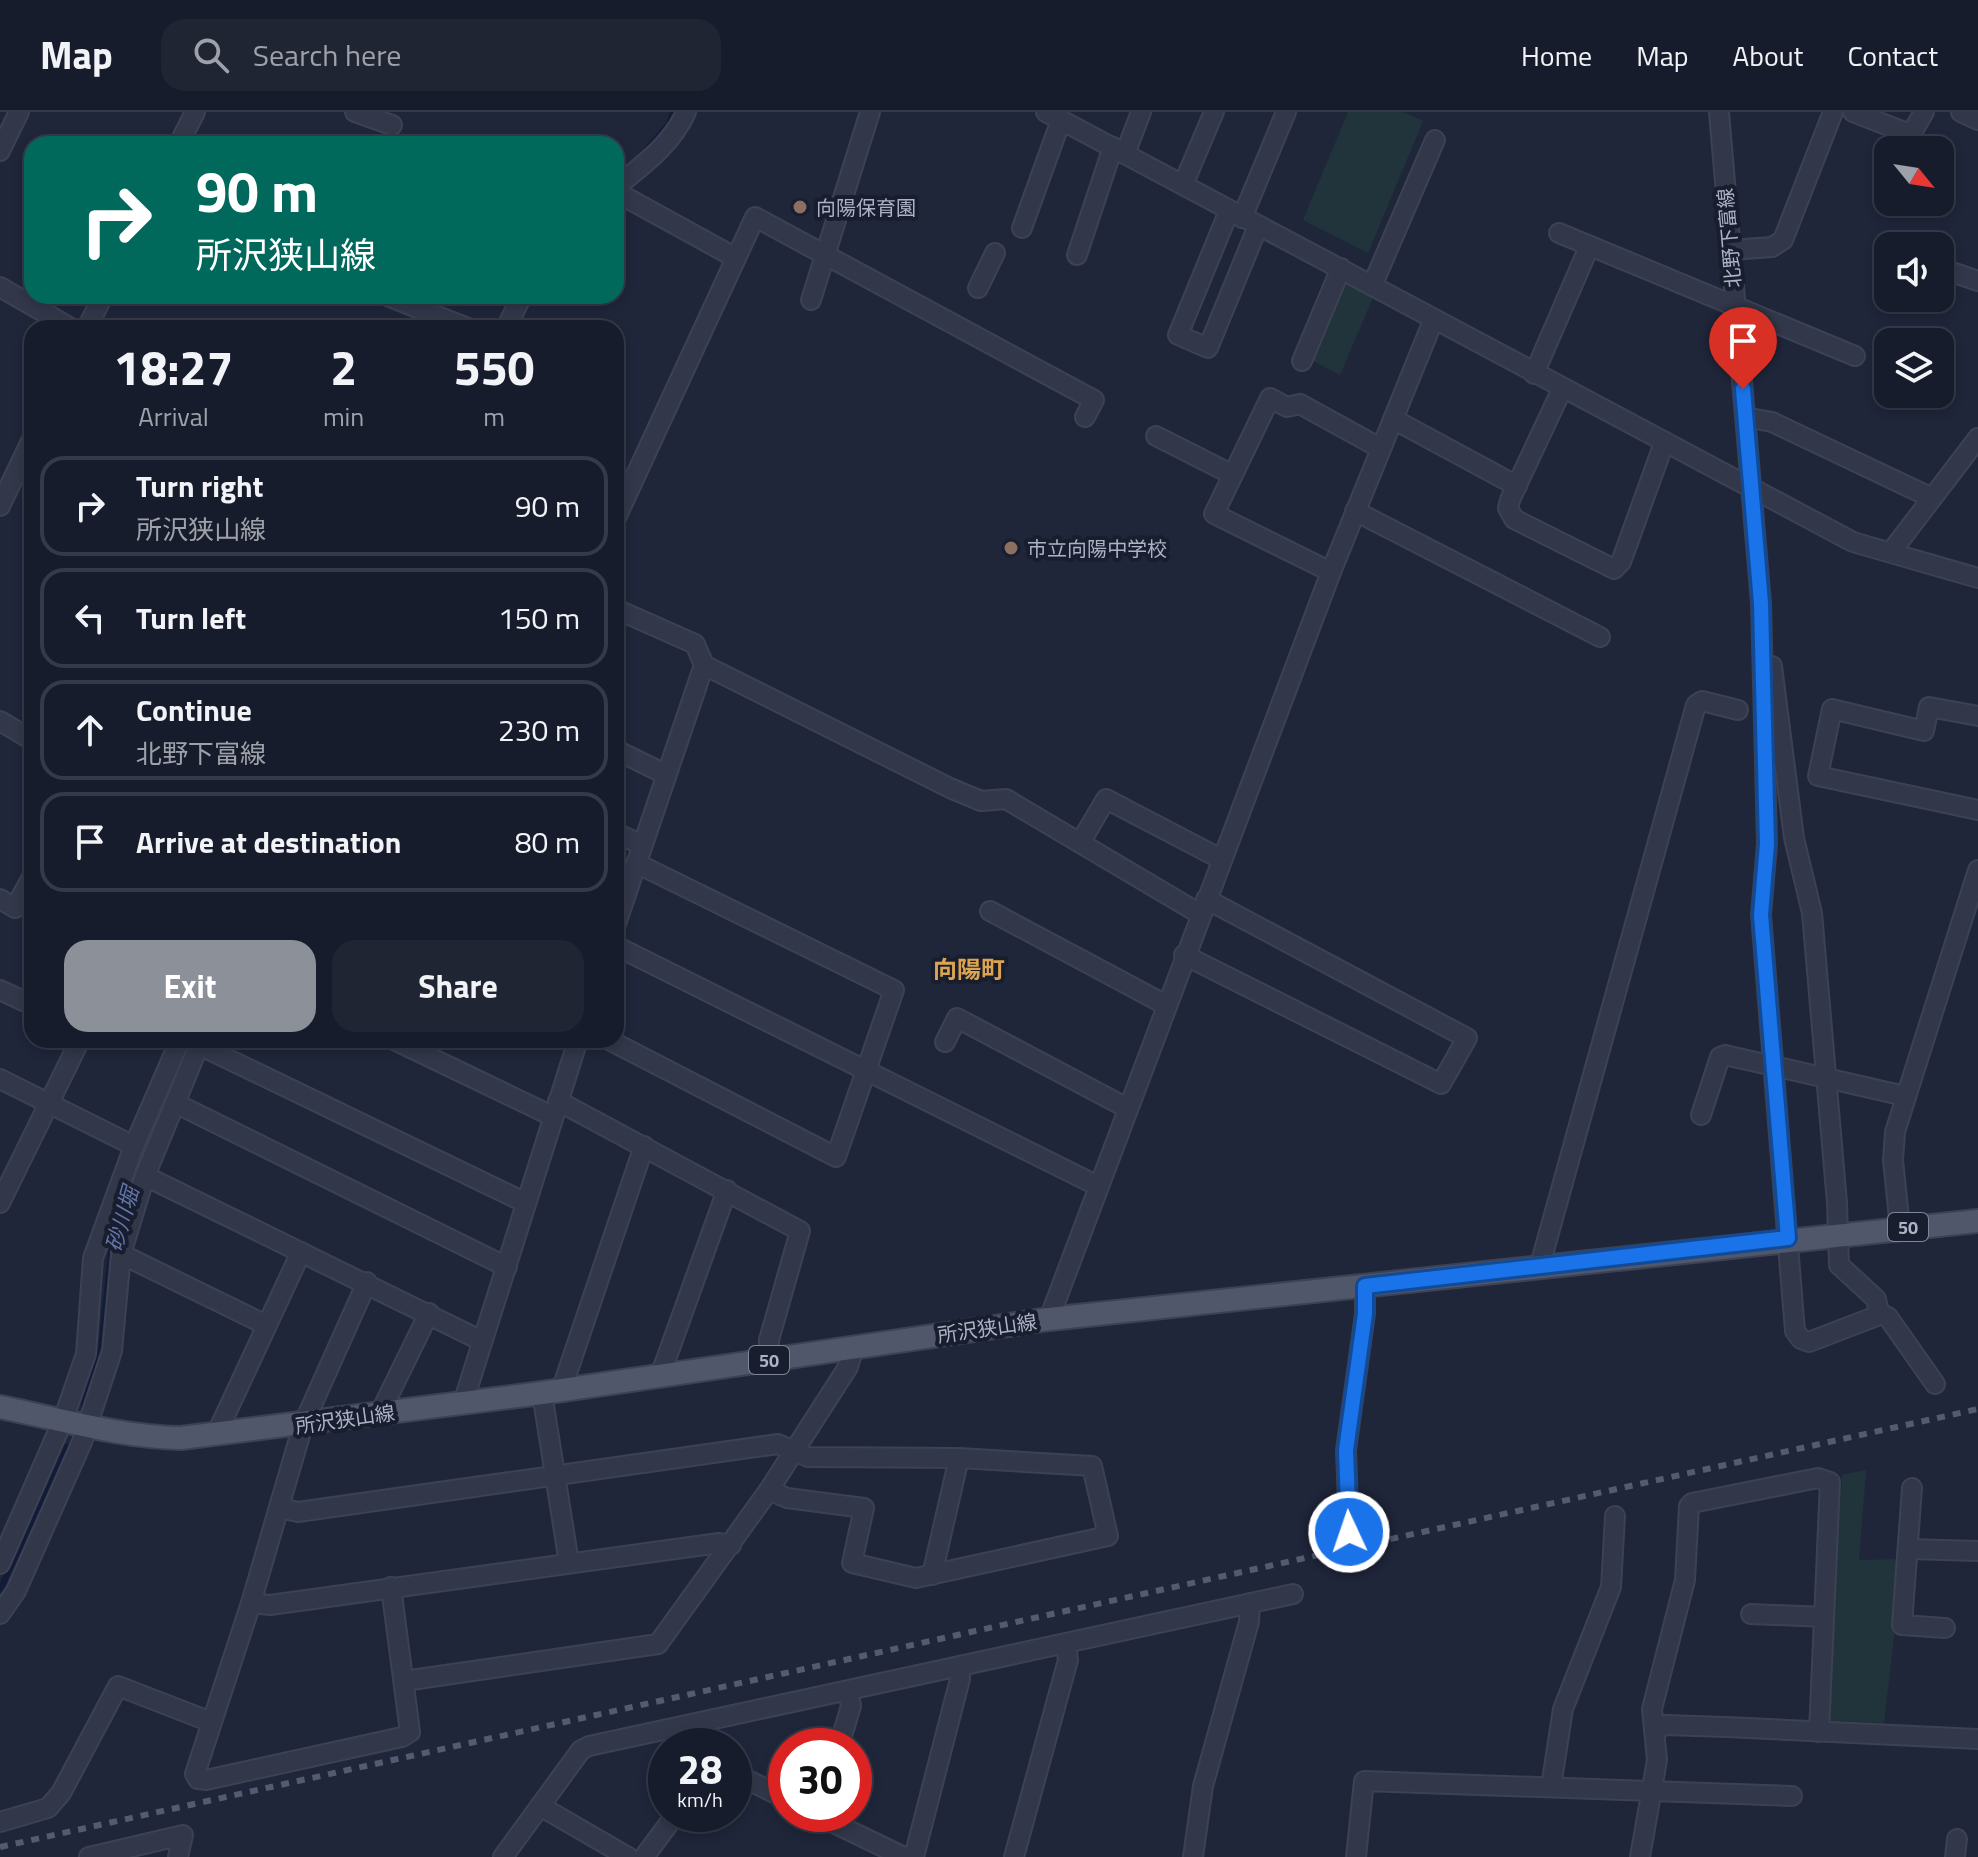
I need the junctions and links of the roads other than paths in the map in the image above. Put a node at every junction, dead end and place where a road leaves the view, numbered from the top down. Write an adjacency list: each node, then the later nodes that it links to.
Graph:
1 (19, 112): 19 (street)
2 (355, 112): 16 (street)
3 (686, 112): 21 (street)
4 (870, 112): 30 (street)
5 (1141, 112): 20 (street)
6 (1214, 112): 22 (street)
7 (1286, 112): 24 (street)
8 (1719, 112): 28 (street, 北野下富線)
9 (1833, 112): 28 (street)
10 (1853, 112): 11 (street)
11 (1924, 112)
12 (1961, 112): 15 (street)
13 (189, 114): 17 (street)
14 (1054, 116): 20 (street); 25 (street)
15 (1978, 120)
16 (392, 125)
17 (182, 136)
18 (1435, 140): 36 (street)
19 (0, 151)
20 (1119, 151): 22 (street); 31 (street)
21 (624, 183)
22 (1183, 185): 24 (street)
23 (624, 195): 32 (street)
24 (1243, 218): 24 (street); 33 (street)
25 (1022, 228)
26 (1559, 233): 27 (street)
27 (1589, 247): 43 (street); 49 (street)
28 (1730, 250): 43 (street, 北野下富線)
29 (995, 253): 38 (street)
30 (825, 255): 32 (street); 39 (street); 51 (street)
31 (1077, 255)
32 (736, 258): 62 (street)
33 (1341, 268): 36 (street); 48 (street)
34 (1954, 273): 35 (street)
35 (1978, 281)
36 (1372, 286): 46 (street)
37 (0, 287): 40 (street)
38 (978, 288)
39 (811, 300)
40 (24, 301)
41 (29, 304): 44 (street)
42 (400, 304): 45 (street)
43 (1735, 305): 47 (street); 52 (street, 北野下富線)
44 (57, 320)
45 (427, 320)
46 (1433, 321): 49 (street); 53 (street)
47 (1855, 356)
48 (1302, 361)
49 (1534, 374): 50 (street)
50 (1562, 389): 56 (street); 60 (street)
51 (1085, 417)
52 (1745, 417): 61 (street, 北野下富線); 63 (street)
53 (1393, 419): 57 (street); 60 (street)
54 (1156, 436): 59 (street)
55 (1978, 438): 63 (street)
56 (1664, 443): 60 (street); 61 (street)
57 (1380, 448): 59 (street); 65 (street)
58 (24, 456): 64 (street)
59 (1233, 475): 67 (street)
60 (1517, 486)
61 (1752, 490): 66 (street); 69 (street, 北野下富線)
62 (624, 497)
63 (1932, 498): 66 (street)
64 (0, 506)
65 (1355, 511): 67 (street); 71 (street)
66 (1891, 552): 68 (street)
67 (1331, 572): 84 (street)
68 (1978, 578)
69 (1761, 603): 104 (street); 107 (street)
70 (624, 613): 72 (street)
71 (1600, 637)
72 (704, 665): 79 (street); 82 (street)
73 (1738, 710): 128 (street)
74 (1978, 716): 80 (street)
75 (5, 724): 76 (street); 77 (street)
76 (24, 735)
77 (0, 744)
78 (624, 754): 79 (street)
79 (665, 774): 83 (street)
80 (1978, 810)
81 (624, 840): 83 (street)
82 (1080, 843): 84 (street); 89 (street)
83 (639, 854): 86 (street); 105 (street)
84 (1221, 859): 89 (street)
85 (1978, 870): 123 (street)
86 (624, 881)
87 (24, 892): 88 (street)
88 (0, 899)
89 (1203, 907): 92 (street); 92 (street)
90 (990, 911): 95 (street)
91 (624, 950): 105 (street)
92 (1184, 955): 95 (street)
93 (0, 990): 94 (street)
94 (24, 1001)
95 (1166, 1005): 112 (street)
96 (945, 1042): 112 (street)
97 (76, 1048): 109 (street)
98 (177, 1048): 114 (street)
99 (198, 1048): 110 (street)
100 (212, 1048): 121 (street)
101 (413, 1048): 111 (street)
102 (575, 1048): 111 (street)
103 (624, 1048): 105 (street)
104 (1774, 1067): 107 (street); 113 (street); 125 (street)
105 (867, 1071): 118 (street)
106 (0, 1079): 109 (street)
107 (1826, 1079): 108 (street); 124 (street)
108 (1896, 1094)
109 (49, 1103): 114 (street); 116 (street)
110 (175, 1103): 117 (street); 129 (street)
111 (555, 1108): 115 (street); 121 (street)
112 (1127, 1108): 118 (street)
113 (1701, 1115)
114 (134, 1146): 145 (street)
115 (644, 1146): 119 (street); 141 (street)
116 (7, 1172): 120 (street)
117 (145, 1176): 126 (street); 127 (street)
118 (1098, 1186): 134 (street)
119 (727, 1190): 138 (street); 139 (street)
120 (0, 1203)
121 (526, 1203): 129 (street)
122 (1978, 1221): 123 (main road, 所沢狭山線 / 50)
123 (1900, 1228): 124 (main road, 所沢狭山線 / 50)
124 (1838, 1233): 125 (main road, 所沢狭山線 / 50); 133 (street)
125 (1788, 1238): 128 (main road, 所沢狭山線 / 50); 133 (street)
126 (301, 1252): 130 (street); 135 (street)
127 (121, 1254): 135 (street); 147 (street)
128 (1540, 1265): 131 (main road, 所沢狭山線 / 50)
129 (507, 1267): 136 (street)
130 (367, 1282): 132 (street); 146 (street)
131 (1365, 1286): 134 (main road, 所沢狭山線 / 50); 156 (street)
132 (429, 1313): 136 (street); 144 (street)
133 (1879, 1313): 140 (street)
134 (1049, 1319): 137 (main road, 所沢狭山線 / 50)
135 (266, 1325): 148 (street)
136 (482, 1341): 142 (street)
137 (854, 1347): 138 (main road, 所沢狭山線 / 50); 149 (street)
138 (769, 1360): 139 (main road, 所沢狭山線 / 50)
139 (660, 1376): 141 (main road, 所沢狭山線 / 50)
140 (1935, 1384)
141 (551, 1392): 142 (main road, 所沢狭山線 / 50); 151 (street)
142 (463, 1403): 144 (main road, 所沢狭山線 / 50)
143 (0, 1407): 145 (main road, 所沢狭山線 / 50)
144 (379, 1415): 146 (main road, 所沢狭山線 / 50)
145 (63, 1420): 147 (main road, 所沢狭山線 / 50); 161 (street)
146 (303, 1425): 148 (main road, 所沢狭山線 / 50); 154 (street)
147 (87, 1426): 148 (main road, 所沢狭山線 / 50); 167 (street)
148 (216, 1435)
149 (794, 1450): 150 (street); 151 (street); 153 (street)
150 (959, 1458): 162 (street); 162 (street)
151 (555, 1476): 154 (street); 160 (street)
152 (1912, 1488): 158 (street)
153 (769, 1490): 157 (street); 162 (street)
154 (280, 1508): 165 (street)
155 (1615, 1516): 180 (street)
156 (1349, 1532)
157 (731, 1545): 160 (street); 173 (street)
158 (1909, 1549): 159 (street); 170 (street)
159 (1978, 1551)
160 (569, 1563): 163 (street)
161 (0, 1564)
162 (932, 1575)
163 (391, 1587): 165 (street); 173 (street)
164 (1293, 1594): 166 (street)
165 (251, 1603): 175 (street)
166 (1250, 1603): 171 (street); 195 (street)
167 (0, 1614)
168 (1751, 1614): 169 (street)
169 (1824, 1617): 177 (street); 178 (street)
170 (1945, 1628)
171 (1066, 1645): 172 (street); 194 (street)
172 (960, 1667): 174 (street); 193 (street)
173 (404, 1681): 175 (street)
174 (848, 1691): 176 (street); 183 (street)
175 (211, 1722): 184 (street)
176 (844, 1728)
177 (1654, 1730): 178 (street); 181 (street)
178 (1819, 1732): 179 (street)
179 (1978, 1739)
180 (1551, 1787): 181 (street); 196 (street)
181 (1652, 1792): 182 (street); 197 (street)
182 (1792, 1796)
183 (540, 1806): 189 (street); 190 (street)
184 (0, 1822)
185 (663, 1832): 191 (street)
186 (853, 1832): 192 (street)
187 (89, 1857): 188 (street)
188 (178, 1857)
189 (503, 1857)
190 (628, 1857)
191 (644, 1857)
192 (904, 1857)
193 (914, 1857)
194 (1014, 1857)
195 (1193, 1857)
196 (1356, 1857)
197 (1640, 1857)

